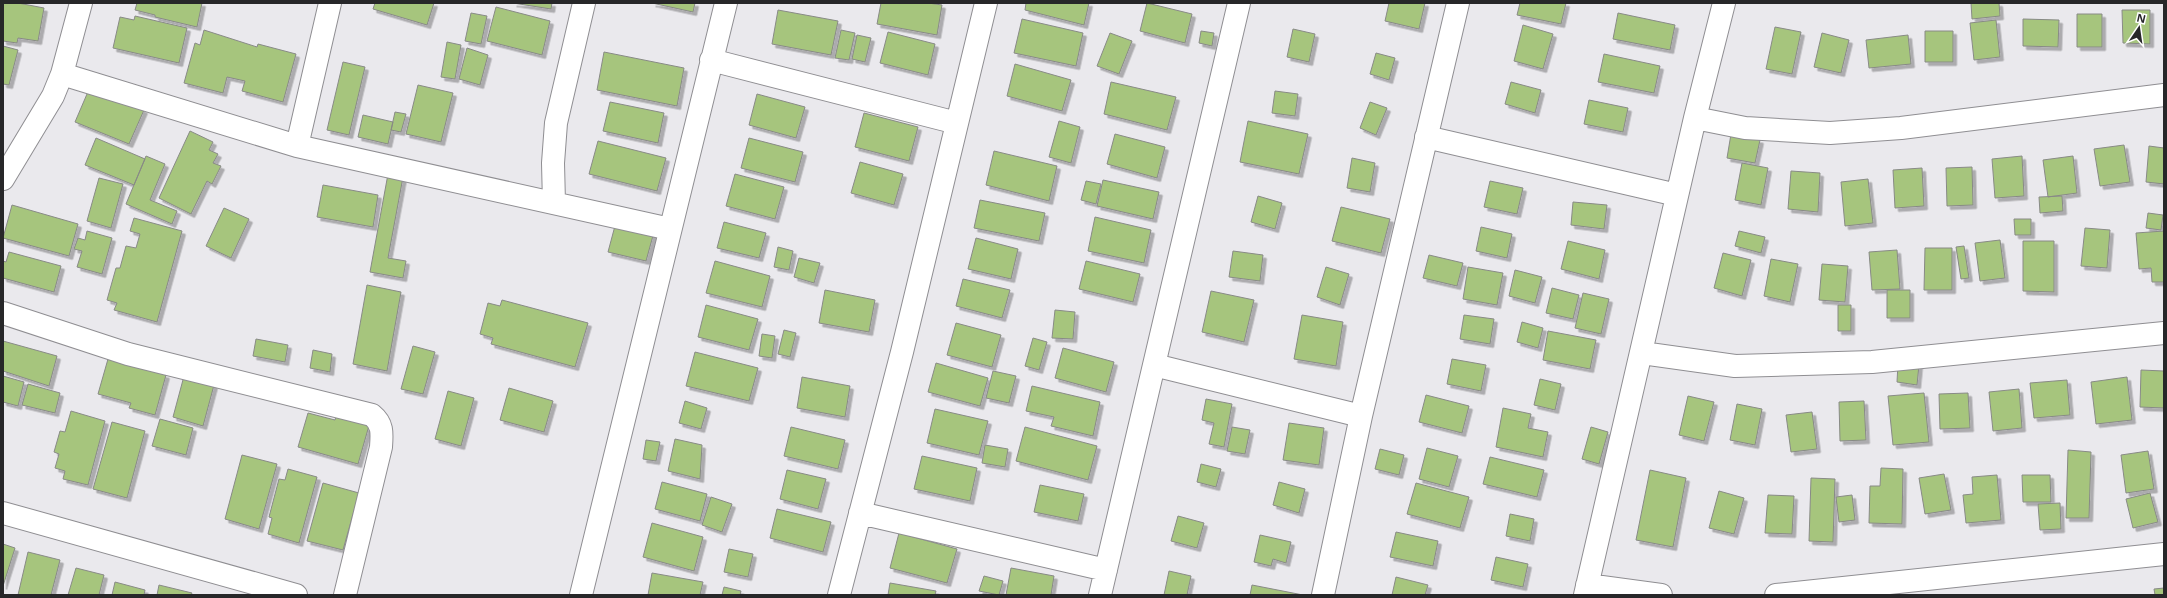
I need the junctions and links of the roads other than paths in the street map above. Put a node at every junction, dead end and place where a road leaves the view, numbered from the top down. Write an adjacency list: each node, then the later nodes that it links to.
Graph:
1 (81, 3): 10 (street)
2 (330, 3): 15 (street)
3 (584, 3): 18 (street)
4 (726, 3): 9 (street)
5 (986, 3): 13 (street)
6 (1239, 3): 23 (street)
7 (1458, 3): 14 (street)
8 (1724, 3): 12 (street)
9 (712, 60): 13 (street); 19 (street)
10 (62, 74): 15 (street); 16 (street)
11 (2164, 95): 12 (street)
12 (1695, 118): 17 (street)
13 (957, 123): 26 (street)
14 (1426, 137): 17 (street); 24 (street)
15 (297, 146): 18 (street)
16 (3, 179)
17 (1678, 195): 22 (street)
18 (554, 204): 19 (street)
19 (670, 230): 32 (street)
20 (3, 313): 31 (street)
21 (2164, 333): 22 (street)
22 (1642, 353): 29 (street)
23 (1154, 365): 24 (street); 28 (street)
24 (1361, 416): 35 (street)
25 (3, 513): 30 (street)
26 (860, 513): 28 (street); 33 (street)
27 (2164, 554): 37 (street)
28 (1106, 570): 34 (street)
29 (1586, 590): 36 (street)
30 (296, 595)
31 (345, 595)
32 (581, 595)
33 (839, 595)
34 (1100, 595)
35 (1323, 595)
36 (1661, 595)
37 (1776, 595)

